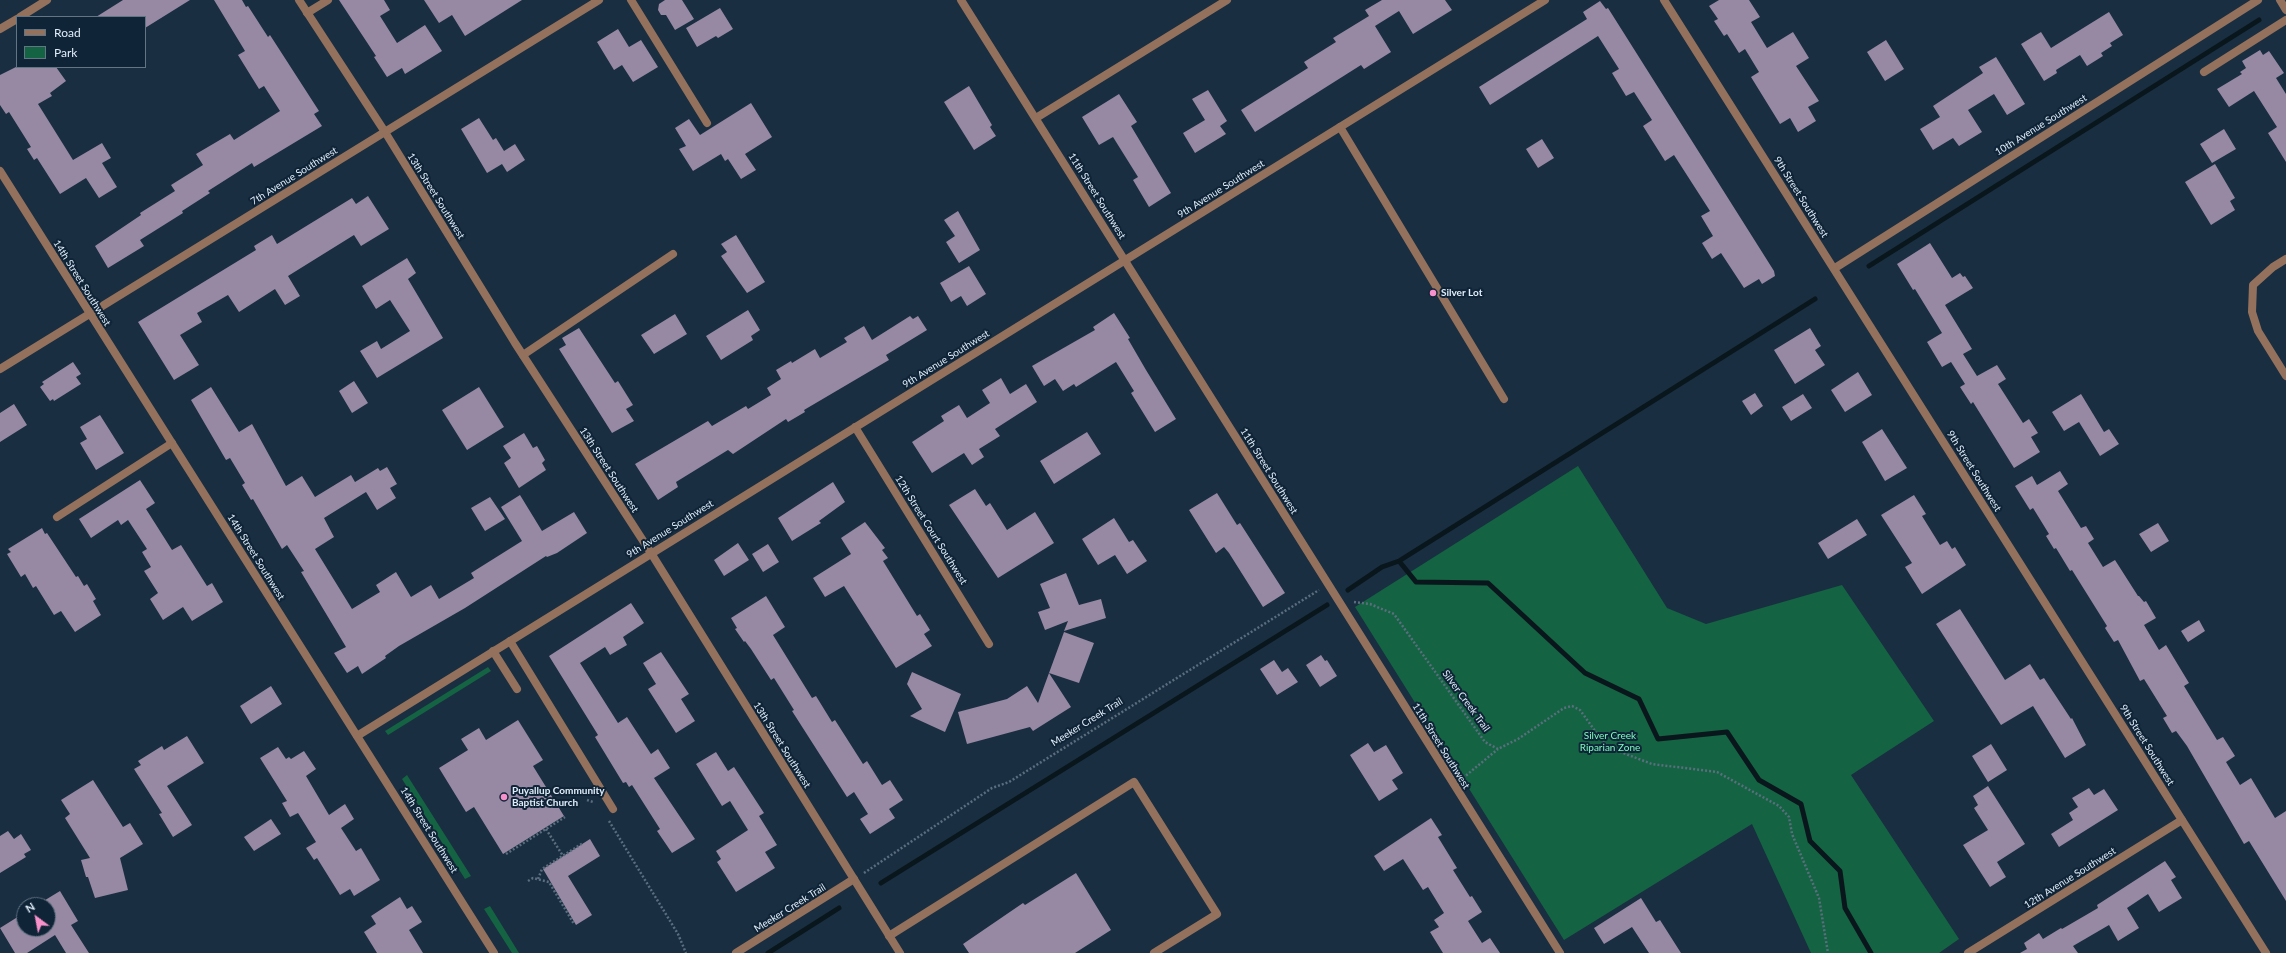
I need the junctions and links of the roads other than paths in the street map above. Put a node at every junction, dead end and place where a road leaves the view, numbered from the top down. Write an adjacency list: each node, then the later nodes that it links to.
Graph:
1 (47, 0): 14 (street)
2 (299, 0): 13 (street, 13th Street Southwest)
3 (328, 0): 13 (street)
4 (599, 0): 22 (street, 7th Avenue Southwest)
5 (631, 0): 20 (street)
6 (960, 0): 19 (street, 11th Street Southwest)
7 (1227, 0): 19 (street)
8 (1545, 0): 21 (street, 9th Avenue Southwest)
9 (1664, 0): 27 (street, 9th Street Southwest)
10 (2258, 0): 27 (street, 10th Avenue Southwest)
11 (2280, 0): 12 (street)
12 (2286, 10)
13 (307, 13): 22 (street, 13th Street Southwest)
14 (22, 16)
15 (16, 20): 17 (street)
16 (2286, 20): 18 (street)
17 (0, 29)
18 (2204, 72)
19 (1036, 118): 25 (street, 11th Street Southwest)
20 (707, 123)
21 (1340, 127): 25 (street, 9th Avenue Southwest); 32 (street)
22 (385, 132): 28 (street, 7th Avenue Southwest); 29 (street, 13th Street Southwest)
23 (0, 171): 28 (street, 14th Street Southwest)
24 (673, 254): 29 (street)
25 (1126, 260): 33 (street, 9th Avenue Southwest); 50 (street, 11th Street Southwest)
26 (2286, 260): 31 (street)
27 (1835, 268): 43 (street, 9th Street Southwest)
28 (90, 314): 30 (street, 7th Avenue Southwest); 34 (street, 14th Street Southwest)
29 (523, 355): 36 (street, 13th Street Southwest)
30 (0, 369)
31 (2286, 376)
32 (1504, 399)
33 (855, 427): 36 (street, 9th Avenue Southwest); 38 (street, 12th Street Court Southwest)
34 (172, 443): 35 (street); 41 (street, 14th Street Southwest)
35 (57, 516)
36 (651, 553): 37 (street, 9th Avenue Southwest); 44 (street, 13th Street Southwest)
37 (510, 641): 39 (street, 9th Avenue Southwest); 42 (street)
38 (989, 644)
39 (493, 651): 40 (street); 41 (street, 9th Avenue Southwest)
40 (517, 688)
41 (357, 736): 46 (street, 14th Street Southwest)
42 (613, 809)
43 (2182, 820): 51 (street, 12th Avenue Southwest); 52 (street, 9th Street Southwest)
44 (854, 880): 45 (street, 13th Street Southwest); 47 (street, Meeker Creek Trail)
45 (889, 936): 48 (street, 13th Street Southwest); 49 (street)
46 (494, 953)
47 (736, 953)
48 (900, 953)
49 (1154, 953)
50 (1560, 953)
51 (1968, 953)
52 (2266, 953)

